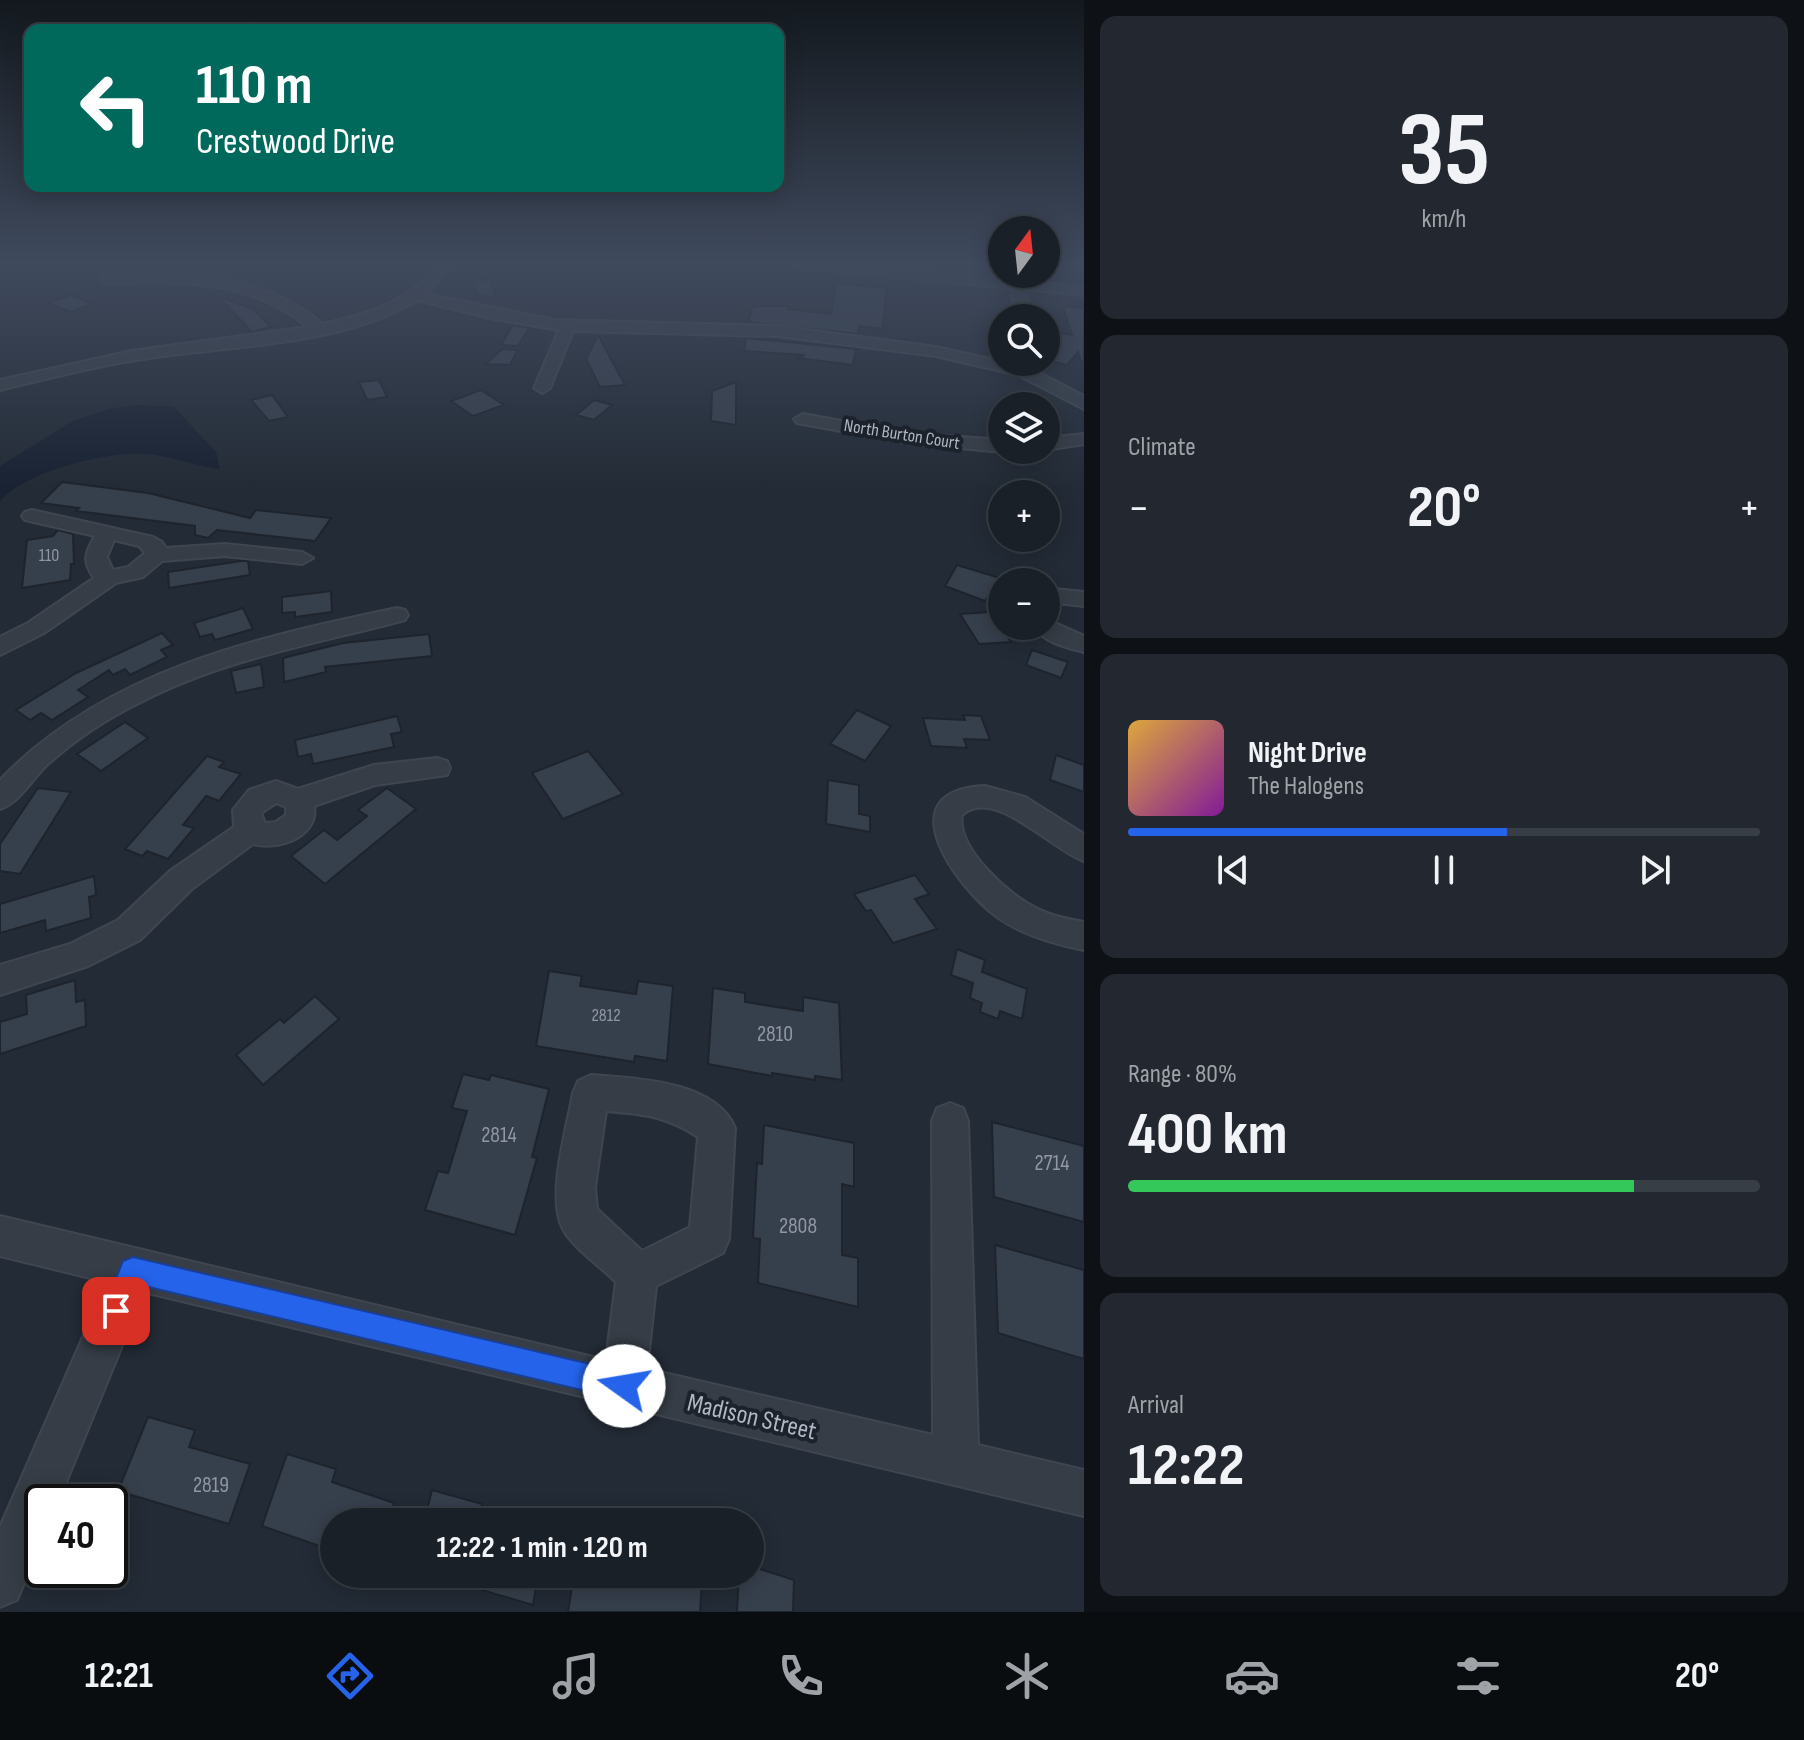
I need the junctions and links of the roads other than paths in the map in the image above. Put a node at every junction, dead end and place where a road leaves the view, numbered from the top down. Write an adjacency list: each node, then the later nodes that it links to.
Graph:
1 (282, 338): 6 (street)
2 (563, 338): 7 (street)
3 (837, 338): 4 (street)
4 (988, 360)
5 (1036, 376): 8 (street)
6 (0, 385)
7 (542, 388)
8 (1084, 404)
9 (803, 419): 12 (street, North Burton Court)
10 (1084, 439): 11 (street)
11 (1060, 442)
12 (988, 445)
13 (32, 516): 14 (street)
14 (109, 533): 15 (street); 17 (street)
15 (156, 555): 16 (street); 17 (street)
16 (302, 558)
17 (109, 578): 23 (street)
18 (1060, 597): 19 (street)
19 (1084, 599)
20 (397, 615): 25 (street)
21 (1060, 636): 22 (street)
22 (1084, 644)
23 (0, 647)
24 (437, 768): 28 (street)
25 (0, 798)
26 (1084, 849): 27 (street)
27 (1084, 936)
28 (0, 980)
29 (950, 1121): 34 (street)
30 (0, 1236): 31 (street, Madison Street)
31 (133, 1270): 33 (street, Madison Street); 36 (street)
32 (637, 1274): 32 (street); 33 (street)
33 (624, 1386): 34 (street, Madison Street)
34 (956, 1463): 35 (street, Madison Street)
35 (1084, 1493)
36 (0, 1583)

